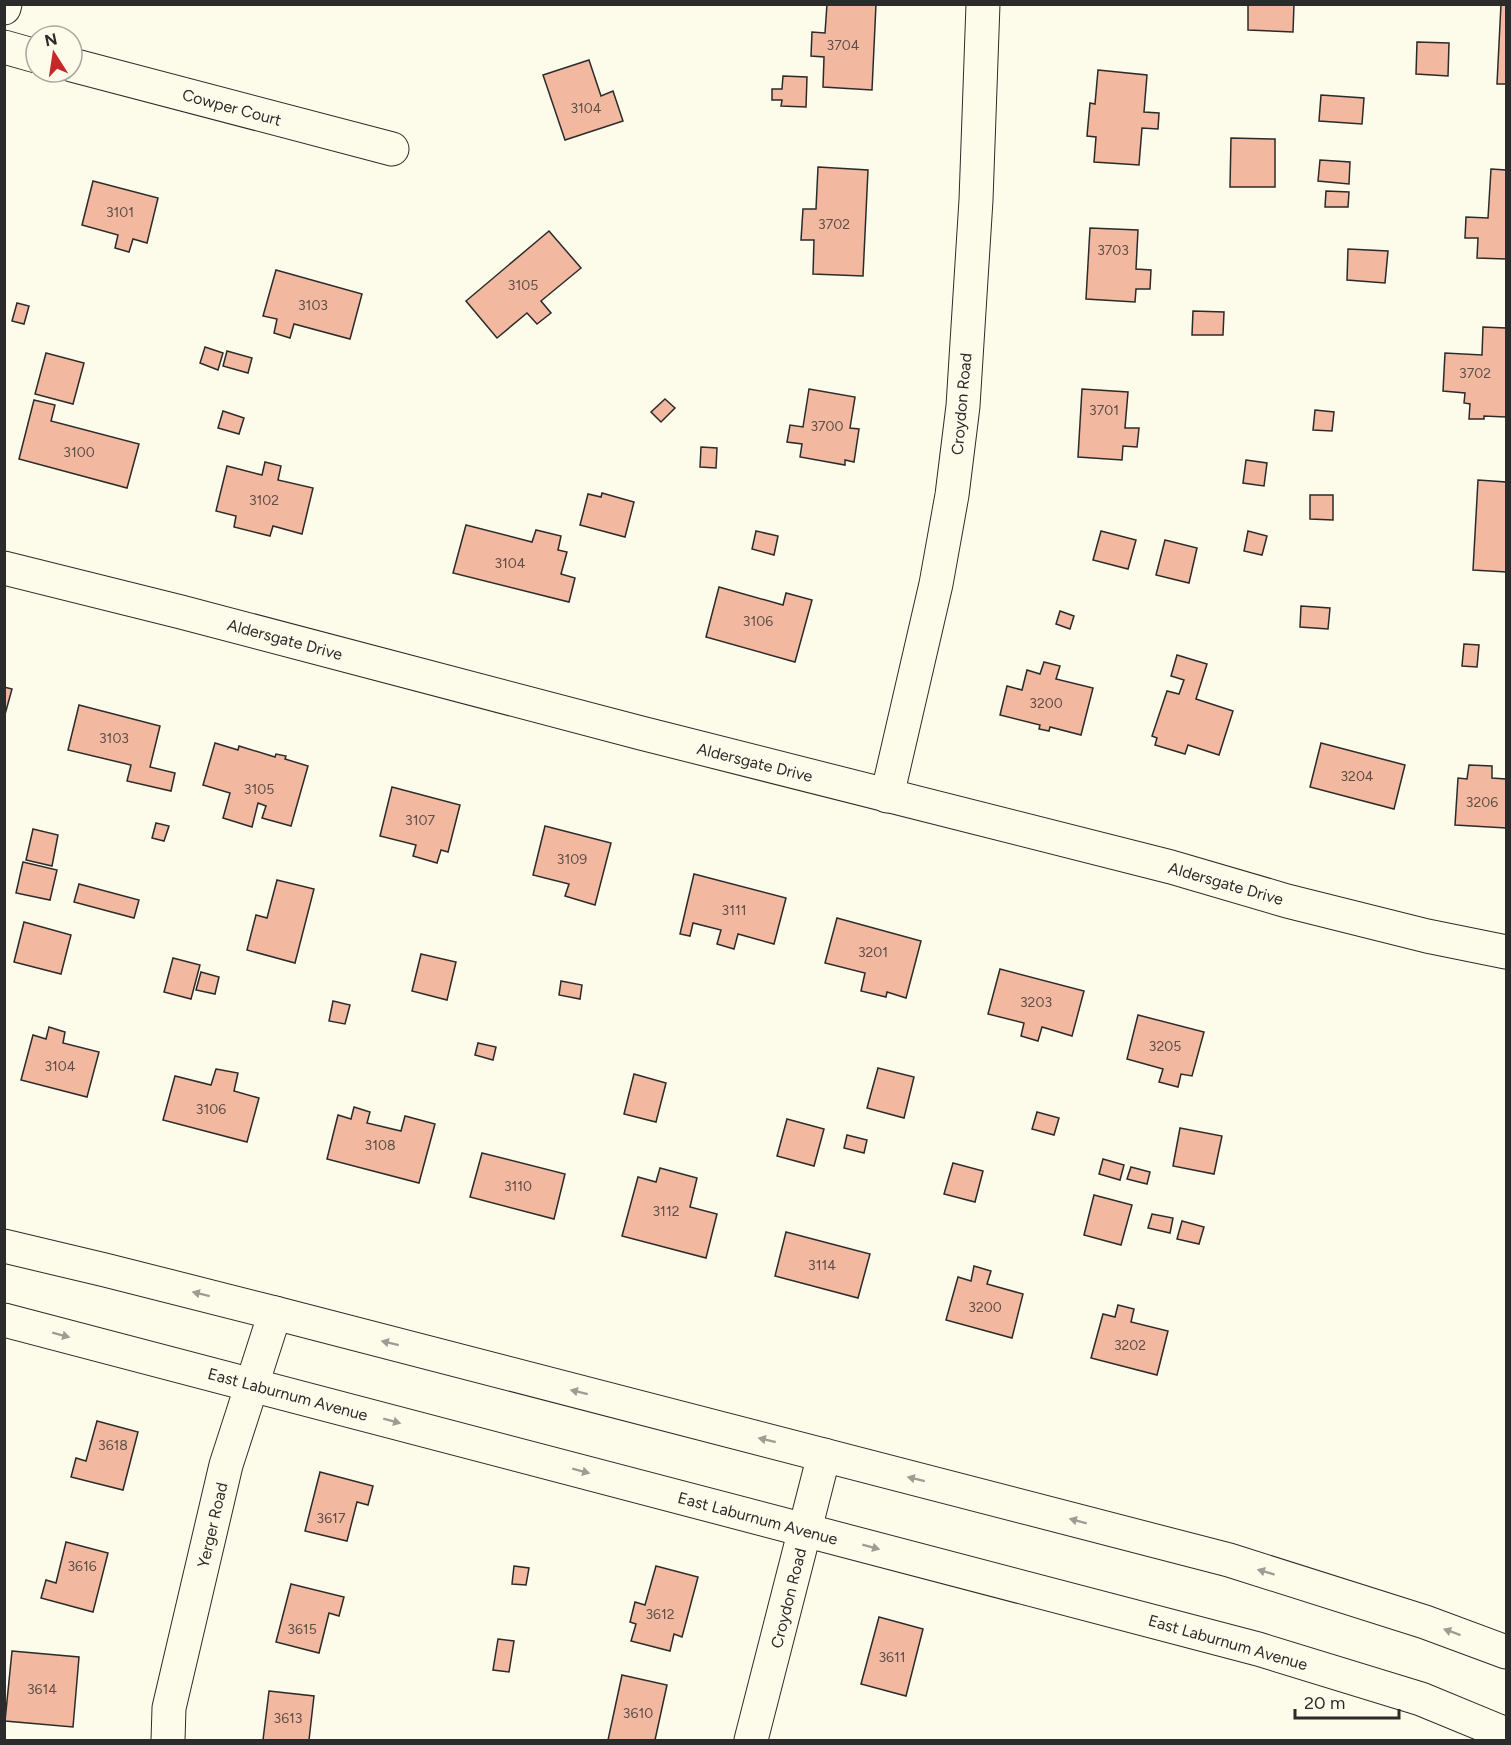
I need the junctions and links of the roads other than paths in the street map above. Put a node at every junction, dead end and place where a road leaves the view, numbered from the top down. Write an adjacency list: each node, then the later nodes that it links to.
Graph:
1 (983, 4): 7 (street, Croydon Road)
2 (4, 47): 3 (street)
3 (24, 53)
4 (84, 68): 5 (street, Cowper Court)
5 (392, 149)
6 (4, 568): 7 (street, Aldersgate Drive)
7 (886, 796): 8 (street, Aldersgate Drive)
8 (1506, 952)
9 (4, 1246): 10 (street, one-way to 9)
10 (275, 1313): 12 (street, Yerger Road); 13 (street, one-way to 10)
11 (4, 1320): 12 (street, East Laburnum Avenue, one-way to 12)
12 (252, 1384): 14 (street, East Laburnum Avenue, one-way to 14); 17 (street, Yerger Road)
13 (824, 1455): 14 (street, Croydon Road); 15 (street, one-way to 13)
14 (805, 1530): 16 (street, East Laburnum Avenue, one-way to 16); 18 (street, Croydon Road)
15 (1506, 1652)
16 (1506, 1734)
17 (168, 1740)
18 (751, 1740)

